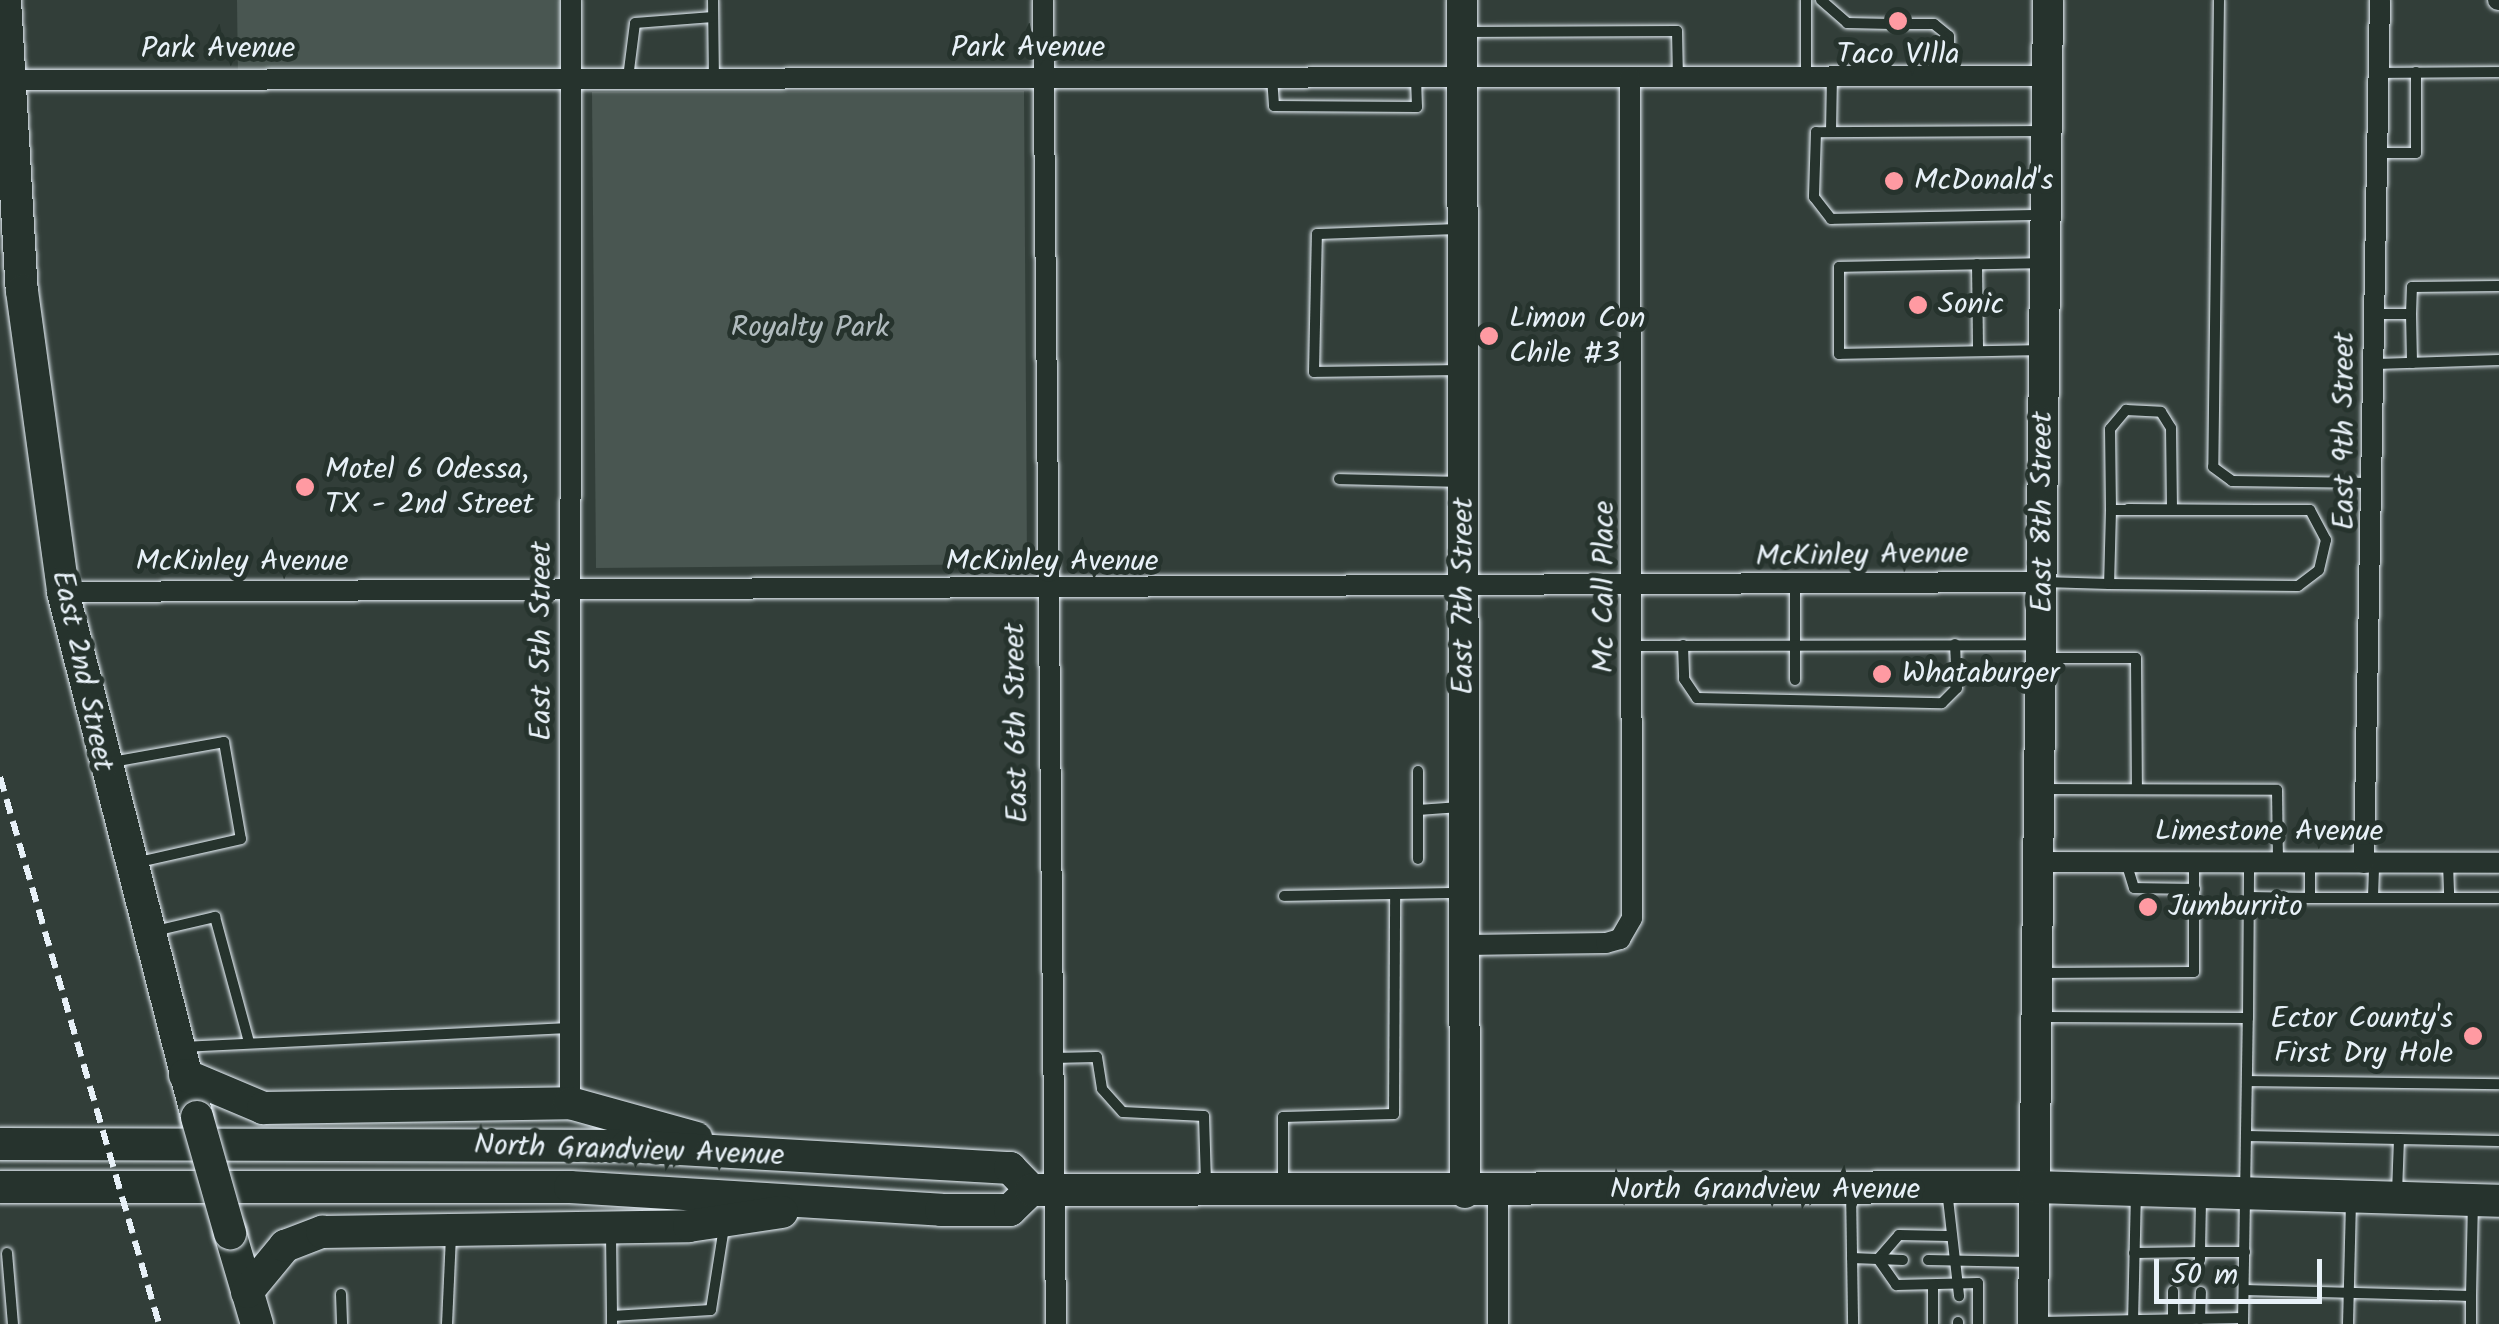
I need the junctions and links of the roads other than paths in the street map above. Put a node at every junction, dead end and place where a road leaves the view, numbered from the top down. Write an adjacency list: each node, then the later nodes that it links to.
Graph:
1 (5, 0): 31 (main road, East 2nd Street)
2 (571, 0): 27 (street, East 5th Street)
3 (713, 0): 11 (lane)
4 (1043, 0): 30 (street, East 6th Street)
5 (1462, 0): 14 (main road, East 7th Street)
6 (1806, 0): 26 (lane)
7 (1820, 0): 12 (lane)
8 (2048, 0): 20 (main road, East 8th Street)
9 (2219, 0): 50 (lane)
10 (2380, 0): 17 (street, East 9th Street)
11 (713, 17): 28 (lane); 29 (lane)
12 (1892, 24)
13 (1905, 24): 19 (lane)
14 (1462, 32): 23 (main road, East 7th Street); 25 (lane)
15 (2416, 72): 16 (lane); 17 (lane); 34 (lane)
16 (2499, 72)
17 (2379, 73): 34 (street, East 9th Street)
18 (1832, 76): 19 (street, Park Avenue); 26 (street, Park Avenue); 33 (lane)
19 (1949, 76): 20 (street, Park Avenue)
20 (2047, 76): 32 (main road, East 8th Street)
21 (1272, 77): 22 (street, Park Avenue); 22 (lane); 30 (street, Park Avenue)
22 (1416, 77): 23 (street, Park Avenue)
23 (1462, 77): 24 (street, Park Avenue); 36 (main road, East 7th Street)
24 (1630, 77): 25 (street, Park Avenue); 58 (street, Mc Call Place)
25 (1678, 77): 26 (street, Park Avenue)
26 (1806, 77)
27 (571, 78): 28 (street, Park Avenue); 31 (street, Park Avenue); 60 (street, East 5th Street)
28 (628, 78): 29 (street, Park Avenue)
29 (714, 78): 30 (street, Park Avenue)
30 (1044, 78): 62 (street, East 6th Street)
31 (9, 80): 61 (main road, East 2nd Street)
32 (2047, 131): 33 (lane); 35 (main road, East 8th Street)
33 (1831, 132): 35 (lane)
34 (2378, 153): 40 (street, East 9th Street)
35 (2045, 215): 37 (main road, East 8th Street)
36 (1463, 229): 47 (main road, East 7th Street); 47 (lane)
37 (2045, 263): 38 (lane); 42 (main road, East 8th Street)
38 (1978, 264): 43 (lane); 43 (lane)
39 (2499, 286): 41 (lane)
40 (2376, 314): 41 (lane); 46 (street, East 9th Street)
41 (2411, 314): 45 (lane)
42 (2044, 350): 43 (lane); 55 (main road, East 8th Street)
43 (1978, 351)
44 (2499, 360): 45 (lane)
45 (2412, 363): 46 (lane)
46 (2376, 364): 50 (street, East 9th Street)
47 (1463, 370): 49 (main road, East 7th Street)
48 (1339, 479): 49 (lane)
49 (1464, 482): 59 (main road, East 7th Street)
50 (2376, 483): 84 (street, East 9th Street)
51 (2172, 506): 52 (lane); 53 (lane); 54 (lane)
52 (2261, 508): 53 (lane); 56 (lane)
53 (2128, 509): 54 (lane)
54 (2111, 510): 56 (lane)
55 (2042, 582): 56 (lane); 57 (street, McKinley Avenue); 67 (main road, East 8th Street)
56 (2109, 584)
57 (1795, 587): 58 (street, McKinley Avenue); 63 (lane)
58 (1636, 588): 59 (street, McKinley Avenue); 66 (street, Mc Call Place)
59 (1464, 590): 62 (street, McKinley Avenue); 73 (main road, East 7th Street)
60 (573, 591): 61 (street, McKinley Avenue); 62 (street, McKinley Avenue); 100 (street, East 5th Street)
61 (63, 592): 69 (main road, East 2nd Street)
62 (1045, 592): 102 (street, East 6th Street)
63 (1796, 644): 64 (lane); 65 (lane); 68 (lane)
64 (1955, 644): 65 (lane); 67 (lane)
65 (1682, 645): 66 (lane)
66 (1636, 646): 96 (street, Mc Call Place)
67 (2042, 651): 71 (lane); 72 (main road, East 8th Street)
68 (1795, 680)
69 (101, 764): 85 (main road, East 2nd Street); 85 (lane)
70 (1418, 771): 74 (lane)
71 (2136, 788): 72 (lane); 80 (lane)
72 (2041, 789): 76 (main road, East 8th Street)
73 (1466, 807): 74 (lane); 87 (main road, East 7th Street)
74 (1418, 810): 75 (lane)
75 (1418, 859)
76 (2040, 862): 77 (street, Limestone Avenue); 97 (main road, East 8th Street)
77 (2126, 862): 78 (street, Limestone Avenue); 86 (lane)
78 (2194, 862): 79 (street, Limestone Avenue); 86 (lane)
79 (2249, 862): 80 (street, Limestone Avenue); 90 (lane)
80 (2278, 862): 81 (street, Limestone Avenue)
81 (2310, 862): 84 (street, Limestone Avenue); 91 (lane)
82 (2448, 862): 83 (street, Limestone Avenue); 84 (street, Limestone Avenue); 93 (lane)
83 (2499, 862)
84 (2368, 863): 92 (lane)
85 (126, 864): 95 (main road, East 2nd Street)
86 (2195, 889): 97 (lane)
87 (1466, 893): 88 (lane); 96 (main road, East 7th Street)
88 (1395, 894): 89 (lane); 118 (lane)
89 (1284, 896)
90 (2249, 897): 91 (lane); 99 (lane)
91 (2310, 898): 92 (lane)
92 (2374, 898): 93 (lane)
93 (2449, 898): 94 (lane)
94 (2499, 898)
95 (144, 933): 101 (lane); 103 (main road, East 2nd Street)
96 (1466, 945): 119 (main road, East 7th Street)
97 (2037, 973): 98 (main road, East 8th Street)
98 (2036, 1017): 99 (lane); 113 (main road, East 8th Street)
99 (2248, 1018): 104 (lane)
100 (570, 1028): 101 (lane); 106 (street, East 5th Street)
101 (249, 1042): 103 (lane)
102 (1053, 1058): 116 (street, East 6th Street); 117 (lane)
103 (182, 1062): 106 (main road); 146 (main road, East 2nd Street, bridge)
104 (2248, 1080): 105 (lane); 107 (lane)
105 (2499, 1084)
106 (570, 1102): 111 (main road)
107 (2246, 1136): 108 (lane); 123 (lane)
108 (2399, 1140): 109 (lane); 125 (lane)
109 (2499, 1141)
110 (0, 1144): 111 (main road, North Grandview Avenue)
111 (748, 1154): 116 (main road, North Grandview Avenue)
112 (0, 1187): 127 (main road, North Grandview Avenue)
113 (2034, 1187): 115 (main road, North Grandview Avenue); 121 (main road, North Grandview Avenue); 141 (main road, East 8th Street)
114 (1851, 1188): 115 (main road, North Grandview Avenue); 120 (main road, North Grandview Avenue); 136 (lane)
115 (1948, 1189): 131 (lane)
116 (1043, 1190): 117 (main road, North Grandview Avenue); 127 (main road, North Grandview Avenue); 161 (street, East 6th Street)
117 (1206, 1191): 118 (main road, North Grandview Avenue)
118 (1283, 1191): 119 (main road, North Grandview Avenue)
119 (1465, 1192): 120 (main road, North Grandview Avenue)
120 (1498, 1192): 162 (street)
121 (2136, 1192): 122 (main road, North Grandview Avenue); 134 (lane)
122 (2201, 1195): 123 (main road, North Grandview Avenue); 135 (lane)
123 (2246, 1196): 124 (main road, North Grandview Avenue); 132 (lane)
124 (2352, 1198): 125 (main road, North Grandview Avenue); 149 (lane)
125 (2397, 1199): 126 (main road, North Grandview Avenue)
126 (2486, 1200): 150 (lane)
127 (839, 1203): 128 (main road)
128 (725, 1221): 129 (main road); 152 (lane)
129 (610, 1228): 130 (main road); 152 (lane)
130 (451, 1230): 146 (main road); 160 (lane)
131 (1948, 1236): 137 (lane); 140 (lane)
132 (2245, 1252): 135 (lane); 144 (lane)
133 (7, 1253): 157 (lane)
134 (2134, 1253): 135 (lane); 155 (lane)
135 (2200, 1256)
136 (1852, 1258): 137 (lane); 163 (lane)
137 (1878, 1258): 138 (lane); 142 (lane)
138 (1902, 1260)
139 (1928, 1260): 140 (lane)
140 (1959, 1262): 141 (lane); 143 (lane)
141 (2034, 1262): 156 (main road, East 8th Street)
142 (1933, 1285): 143 (lane); 164 (lane)
143 (1959, 1290): 165 (lane)
144 (2244, 1290): 149 (lane); 154 (lane)
145 (2173, 1291): 153 (lane)
146 (247, 1292): 158 (main road, East 2nd Street)
147 (2201, 1292): 151 (lane)
148 (341, 1294): 159 (lane)
149 (2348, 1294): 150 (lane); 166 (lane)
150 (2471, 1296): 167 (lane)
151 (2200, 1319): 153 (lane); 154 (lane)
152 (612, 1320)
153 (2173, 1320): 155 (lane)
154 (2243, 1321)
155 (2134, 1322): 156 (lane)
156 (2033, 1323)
157 (13, 1324)
158 (256, 1324)
159 (342, 1324)
160 (447, 1324)
161 (1056, 1324)
162 (1498, 1324)
163 (1853, 1324)
164 (1933, 1324)
165 (1978, 1324)
166 (2348, 1324)
167 (2471, 1324)

